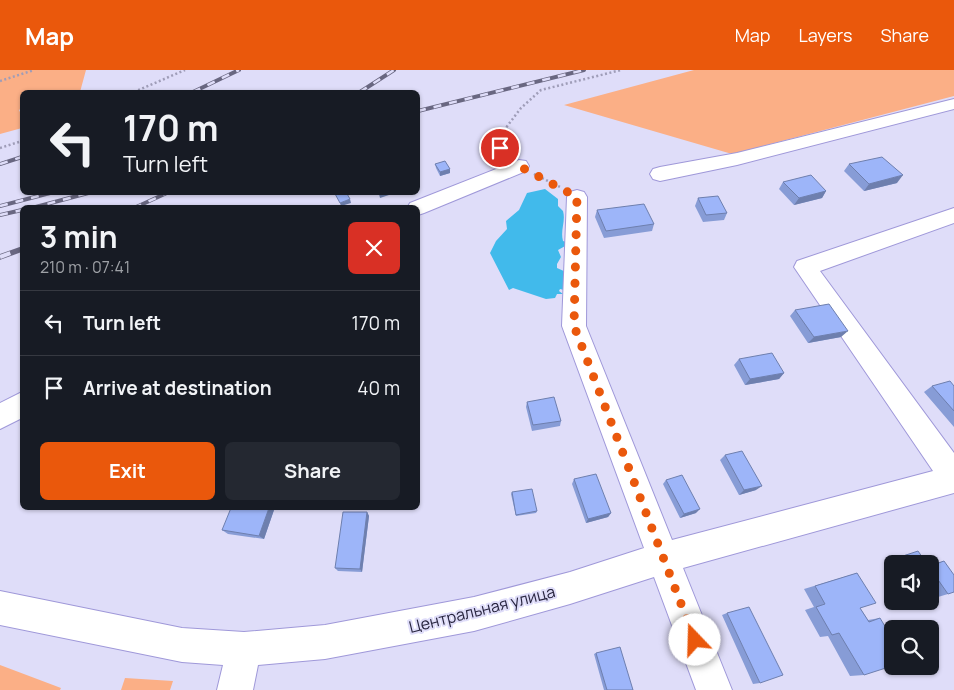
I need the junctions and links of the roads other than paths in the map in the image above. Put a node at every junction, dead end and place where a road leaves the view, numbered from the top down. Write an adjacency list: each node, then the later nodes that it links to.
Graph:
1 (954, 104): 3 (street)
2 (519, 166): 5 (lane)
3 (660, 174)
4 (577, 197): 10 (street)
5 (420, 207)
6 (954, 215): 9 (street)
7 (20, 405): 8 (street)
8 (0, 417)
9 (954, 478): 10 (street, Центральная улица)
10 (663, 558): 12 (street, Центральная улица); 14 (street)
11 (0, 608): 12 (street, Центральная улица)
12 (244, 649): 13 (street)
13 (235, 690)
14 (714, 690)

